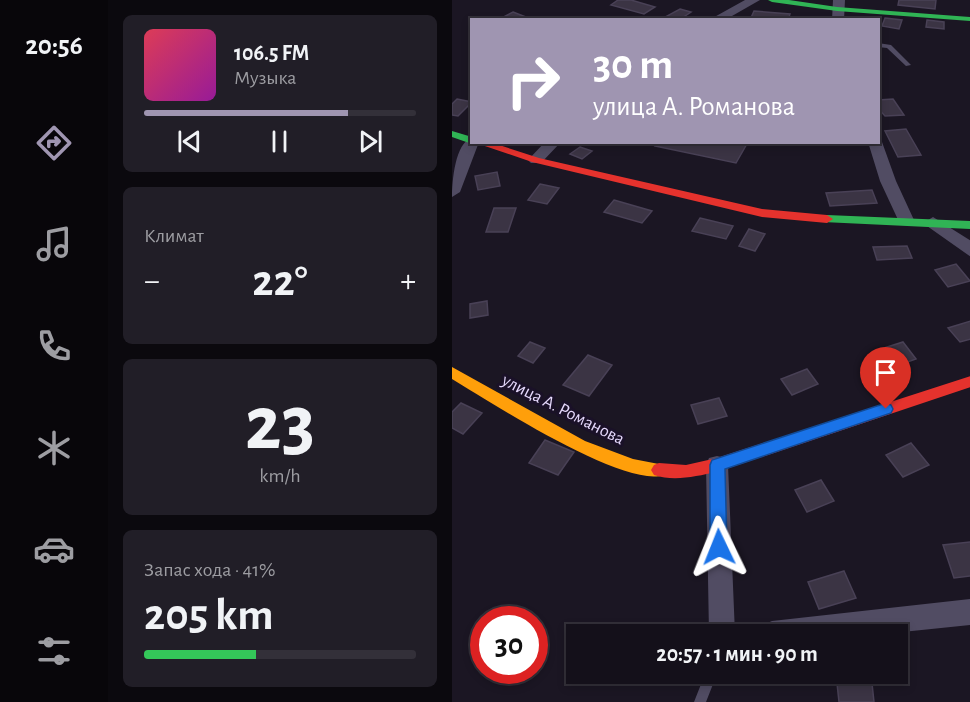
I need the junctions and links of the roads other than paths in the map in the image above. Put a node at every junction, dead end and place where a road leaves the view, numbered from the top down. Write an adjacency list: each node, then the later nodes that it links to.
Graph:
1 (754, 0): 4 (street)
2 (772, 0): 3 (street)
3 (838, 9): 5 (street)
4 (719, 18)
5 (971, 19)
6 (880, 45): 7 (lane)
7 (908, 65)
8 (452, 134): 9 (street)
9 (470, 141)
10 (471, 144): 15 (street)
11 (484, 144): 14 (street)
12 (552, 144): 14 (street)
13 (876, 144): 16 (street)
14 (536, 160): 16 (street)
15 (452, 192)
16 (906, 220): 17 (street)
17 (933, 222): 18 (street); 19 (street)
18 (971, 225)
19 (971, 251)
20 (452, 372): 22 (street, улица А. Романова)
21 (971, 381): 22 (street, улица А. Романова)
22 (718, 465): 24 (street)
23 (971, 612): 25 (street)
24 (722, 624)
25 (862, 624)
26 (708, 684): 27 (lane)
27 (700, 702)

